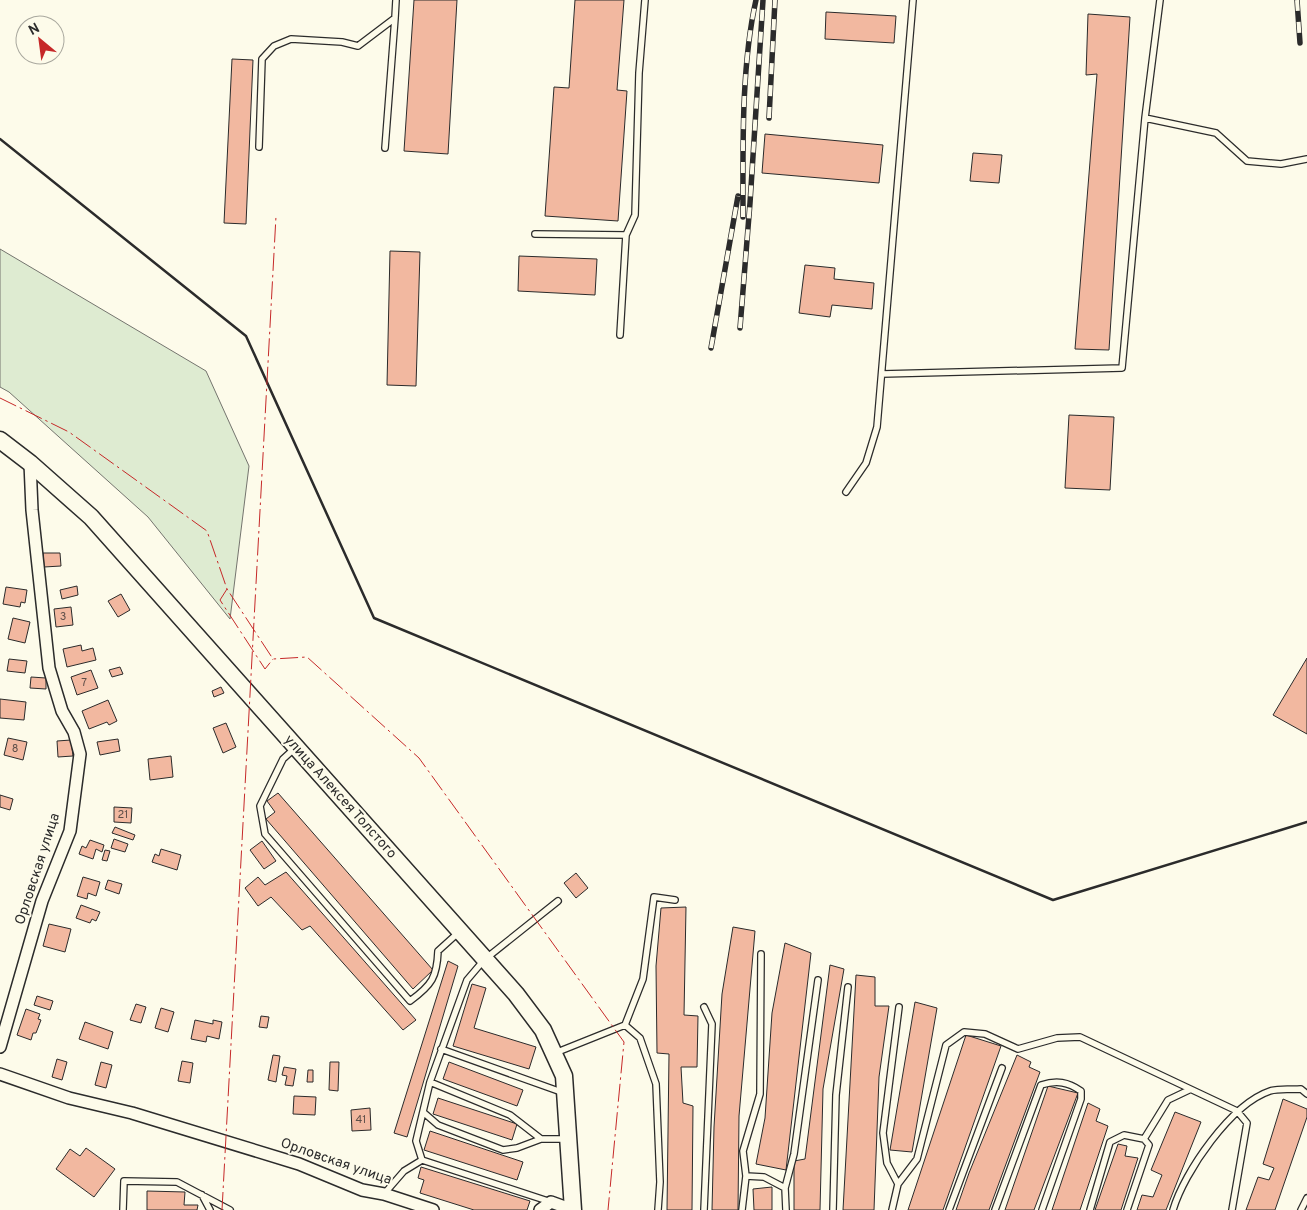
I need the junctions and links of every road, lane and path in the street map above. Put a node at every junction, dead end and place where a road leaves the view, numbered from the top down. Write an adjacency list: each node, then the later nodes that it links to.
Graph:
1 (396, 0): 5 (lane)
2 (645, 0): 11 (lane)
3 (913, 0): 13 (lane)
4 (1160, 0): 6 (lane)
5 (395, 18): 7 (lane); 8 (lane)
6 (1145, 118): 9 (lane); 13 (lane)
7 (259, 147)
8 (385, 148)
9 (1307, 159)
10 (535, 234): 11 (lane)
11 (626, 236): 12 (lane)
12 (620, 335)
13 (882, 374): 16 (lane)
14 (0, 440): 15 (street, улица Алексея Толстого)
15 (30, 463): 17 (street, улица Алексея Толстого); 28 (street, Орловская улица)
16 (846, 492)
17 (296, 748): 20 (street, улица Алексея Толстого); 20 (lane)
18 (675, 900): 27 (lane)
19 (558, 901): 22 (lane)
20 (459, 932): 22 (street, улица Алексея Толстого)
21 (762, 954): 43 (lane)
22 (484, 960): 29 (lane); 30 (street, улица Алексея Толстого)
23 (818, 980): 45 (lane)
24 (848, 987): 60 (lane)
25 (704, 1006): 57 (lane)
26 (899, 1007): 44 (lane)
27 (625, 1024): 30 (lane); 56 (lane)
28 (0, 1047)
29 (441, 1049): 33 (lane); 35 (lane)
30 (555, 1053): 35 (street, улица Алексея Толстого)
31 (1002, 1068): 62 (lane)
32 (0, 1074): 46 (street, Орловская улица)
33 (430, 1082): 38 (lane); 39 (lane)
34 (1189, 1090): 37 (lane); 40 (lane); 44 (lane)
35 (566, 1093): 41 (street, улица Алексея Толстого)
36 (1307, 1094): 37 (lane)
37 (1237, 1111): 67 (lane); 68 (lane)
38 (423, 1112): 39 (lane); 42 (lane)
39 (541, 1139): 41 (lane)
40 (1144, 1139): 65 (lane); 66 (lane)
41 (570, 1140): 55 (street, улица Алексея Толстого)
42 (422, 1160): 46 (lane); 49 (lane)
43 (746, 1176): 45 (lane); 58 (lane)
44 (898, 1184): 61 (lane)
45 (785, 1188): 59 (lane)
46 (384, 1194): 53 (street, Орловская улица)
47 (202, 1195): 50 (lane); 51 (lane); 52 (lane)
48 (1307, 1198): 69 (lane)
49 (551, 1202): 54 (street); 55 (street)
50 (123, 1210)
51 (210, 1210)
52 (230, 1210)
53 (433, 1210)
54 (540, 1210)
55 (573, 1210)
56 (658, 1210)
57 (704, 1210)
58 (742, 1210)
59 (786, 1210)
60 (833, 1210)
61 (892, 1210)
62 (949, 1210)
63 (995, 1210): 64 (lane)
64 (1042, 1210)
65 (1090, 1210)
66 (1127, 1210)
67 (1173, 1210)
68 (1232, 1210)
69 (1301, 1210)

